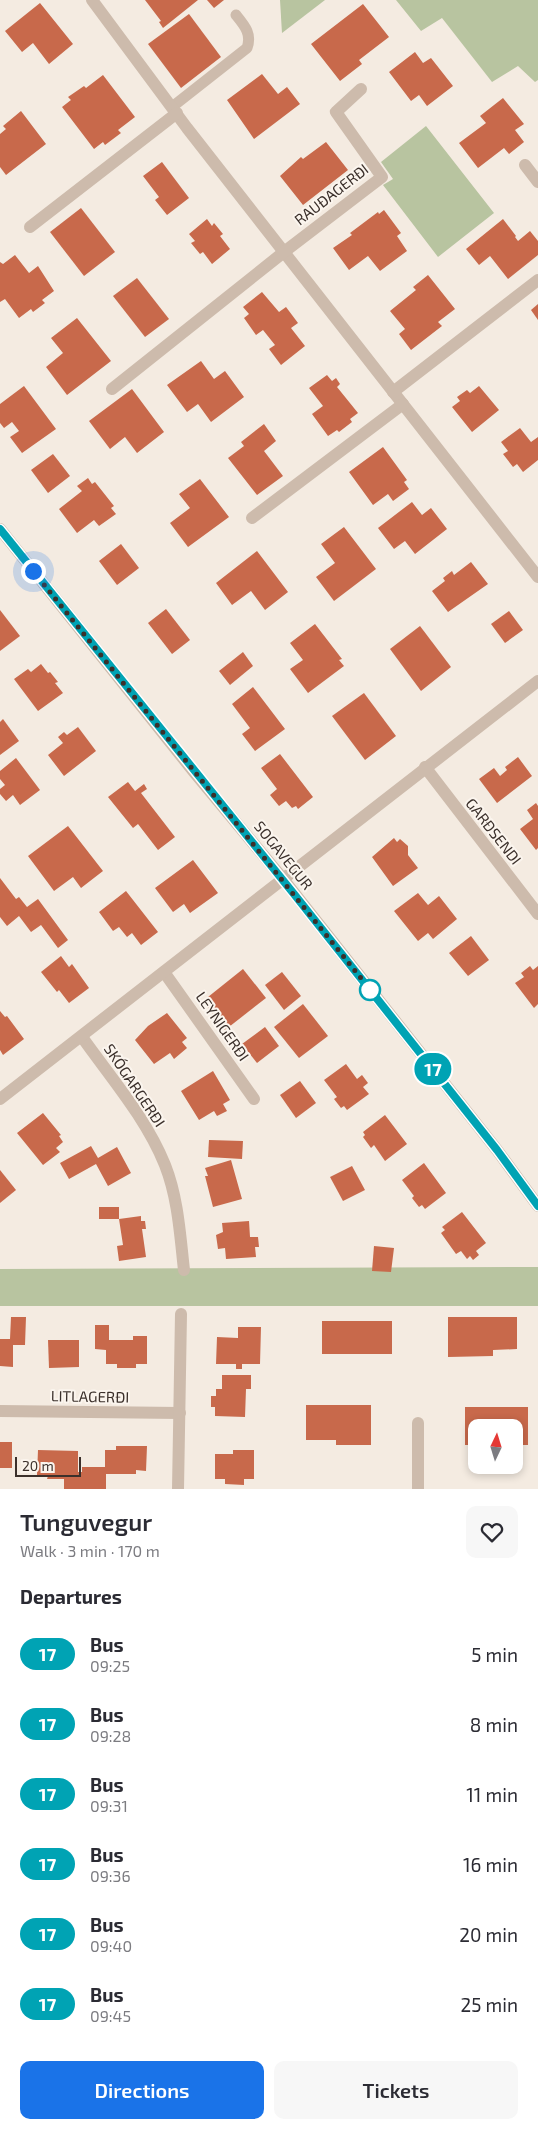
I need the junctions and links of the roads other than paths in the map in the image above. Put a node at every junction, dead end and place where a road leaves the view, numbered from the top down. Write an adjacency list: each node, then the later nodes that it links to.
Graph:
1 (92, 0): 4 (street)
2 (236, 15): 4 (lane)
3 (361, 90): 8 (street, RAUÐAGERÐI)
4 (174, 110): 7 (street); 8 (street)
5 (525, 165): 6 (street)
6 (538, 182)
7 (30, 226)
8 (284, 252): 10 (street, RAUÐAGERÐI); 11 (street)
9 (538, 280): 11 (street)
10 (112, 389)
11 (393, 392): 12 (street)
12 (403, 404): 13 (street); 15 (street)
13 (252, 518)
14 (0, 529): 18 (street, SOGAVEGUR)
15 (538, 577)
16 (538, 680): 17 (street)
17 (425, 768): 18 (street); 19 (street, GARÐSENDI)
18 (283, 880): 20 (street); 24 (street, SOGAVEGUR)
19 (538, 914)
20 (164, 972): 21 (street); 23 (street, LEYNIGERÐI)
21 (82, 1037): 22 (street); 25 (street, SKÓGARGERÐI)
22 (0, 1099)
23 (254, 1099)
24 (538, 1206)
25 (184, 1270)
26 (181, 1314): 28 (street)
27 (0, 1411): 28 (street, LITLAGERÐI)
28 (180, 1413): 30 (street)
29 (418, 1423): 31 (street)
30 (178, 1489)
31 (418, 1489)

